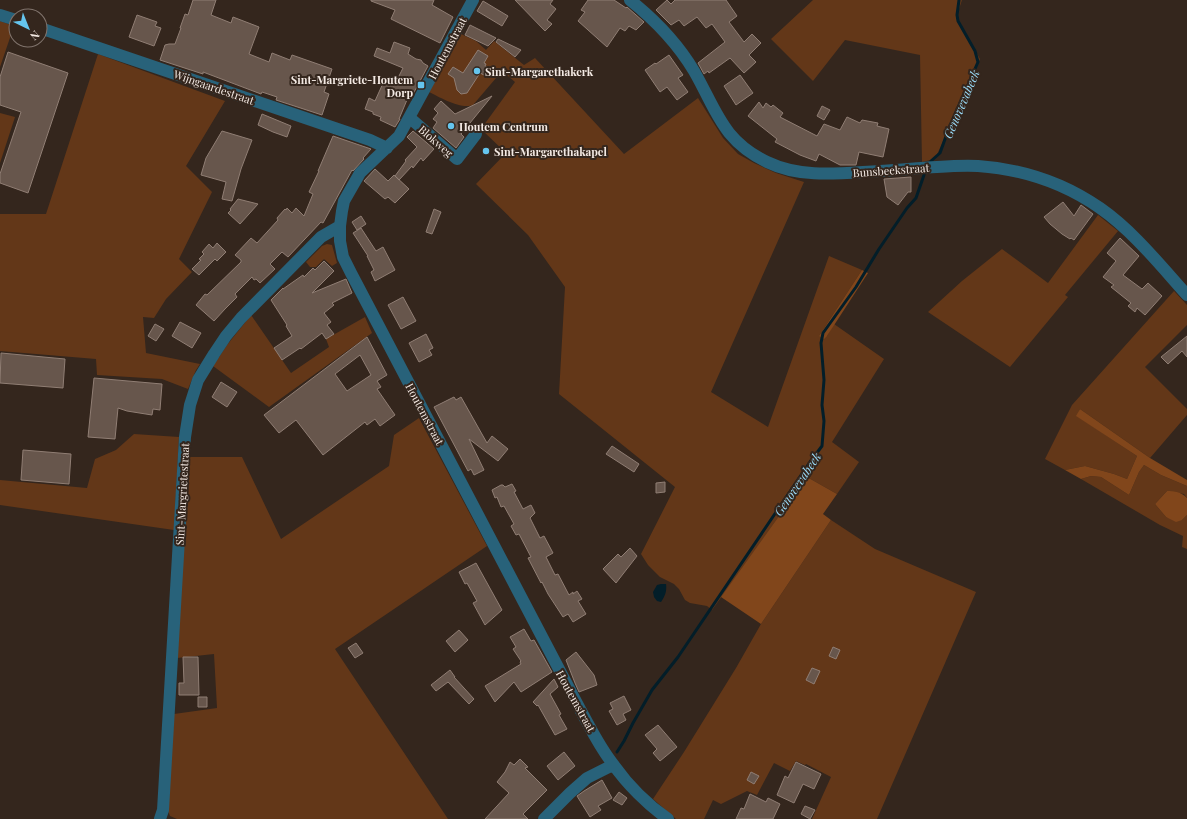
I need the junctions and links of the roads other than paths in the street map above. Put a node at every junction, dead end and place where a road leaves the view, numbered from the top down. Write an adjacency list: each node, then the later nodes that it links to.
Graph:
1 (474, 0): 4 (street, Houtemstraat)
2 (630, 0): 8 (street, Bunsbeekstraat)
3 (48, 31): 6 (street, Wijngaardestraat)
4 (410, 118): 5 (street, Blokweg); 6 (street, Houtemstraat)
5 (476, 134)
6 (387, 148): 7 (street, Houtemstraat)
7 (340, 226): 9 (street, Houtemstraat); 10 (street, Sint-Margrietestraat)
8 (1187, 295)
9 (613, 765): 11 (street); 12 (street, Houtemstraat)
10 (160, 819)
11 (544, 819)
12 (668, 819)

